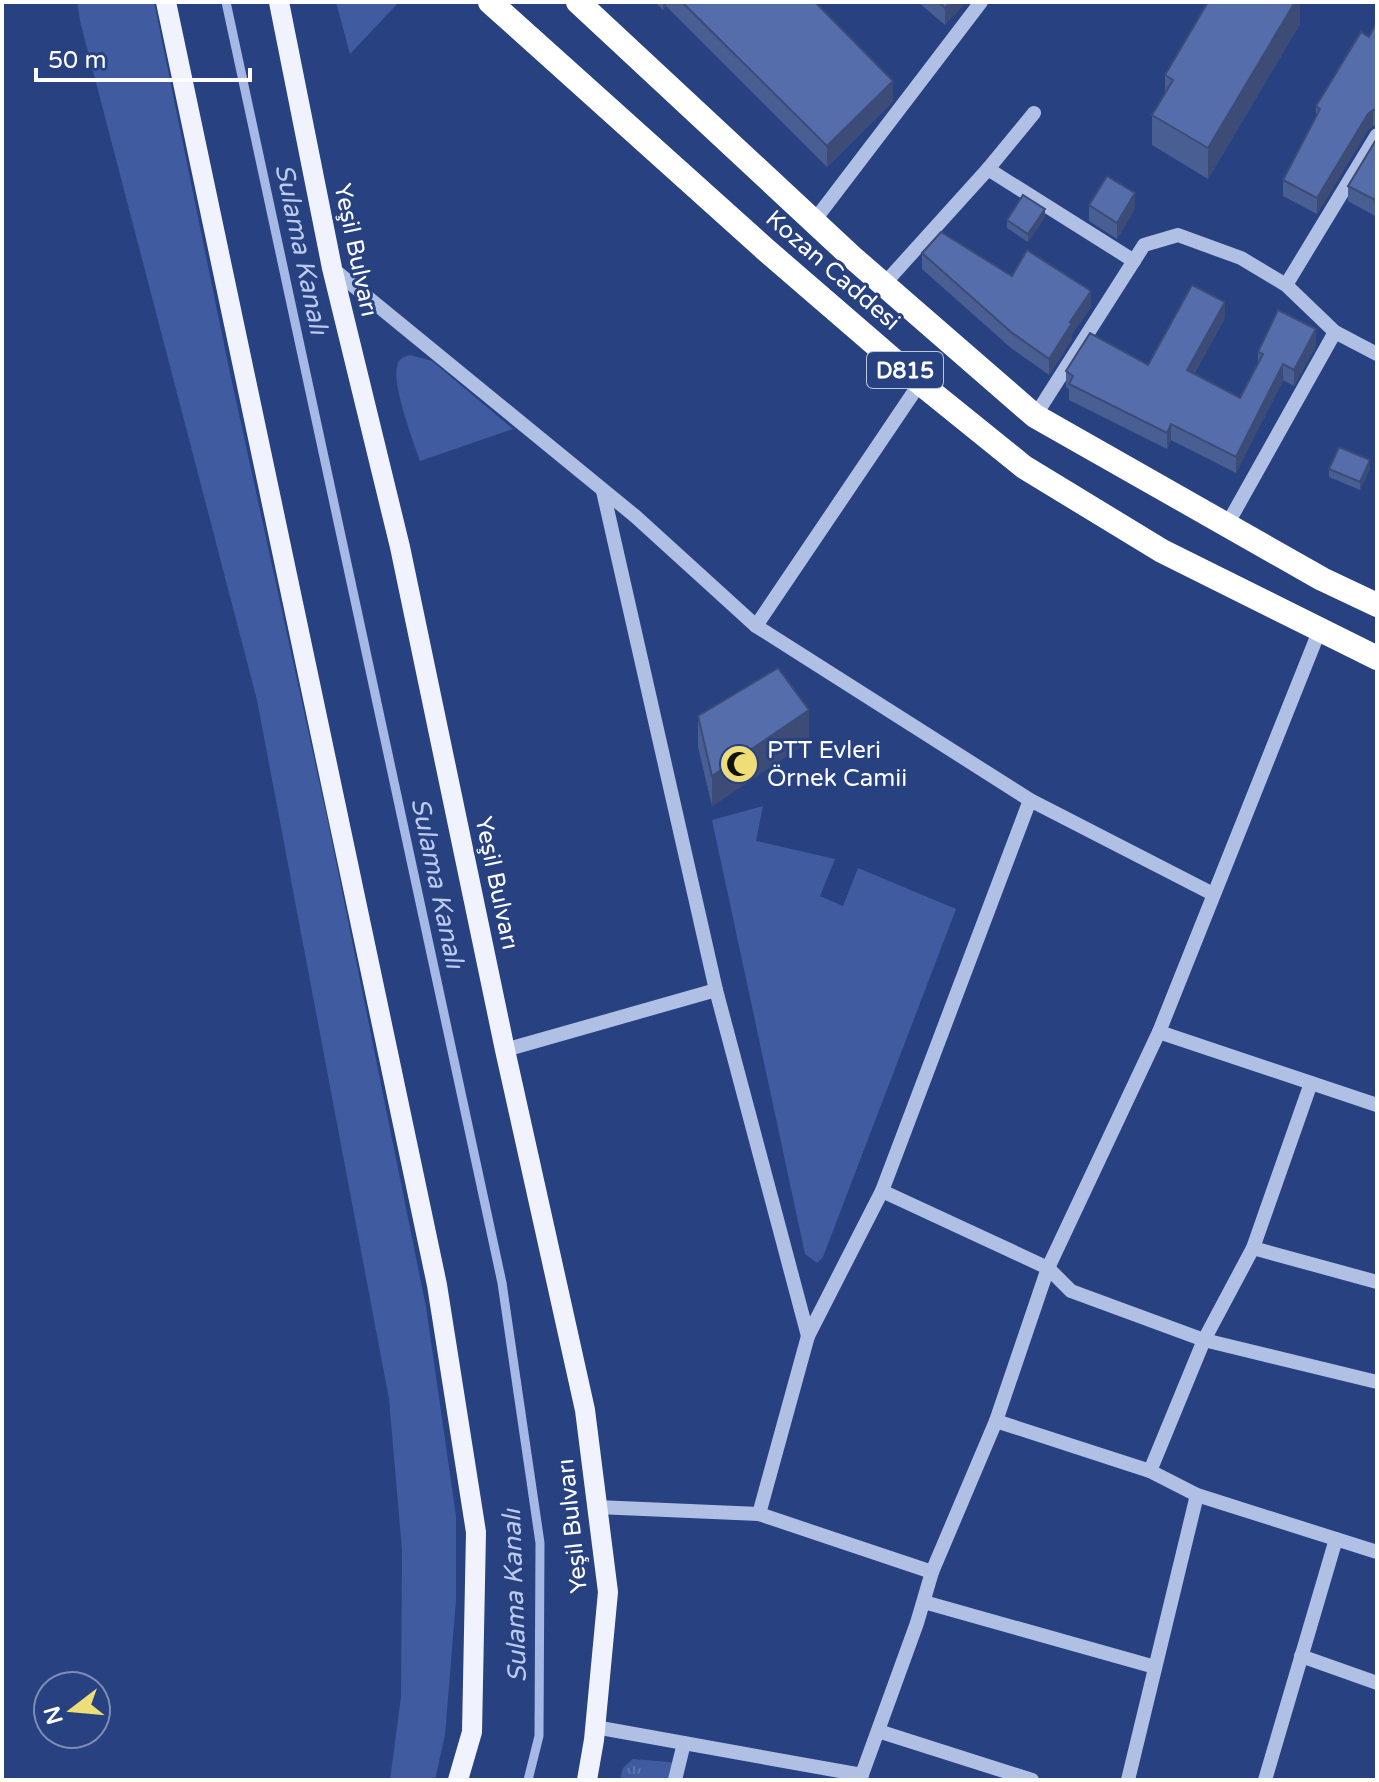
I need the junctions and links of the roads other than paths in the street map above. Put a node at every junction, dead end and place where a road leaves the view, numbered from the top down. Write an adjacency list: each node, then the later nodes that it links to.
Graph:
1 (166, 2): 54 (main road)
2 (282, 2): 11 (main road, Yeşil Bulvarı)
3 (490, 2): 16 (highway, Kozan Caddesi / D815)
4 (578, 2): 9 (highway, Kozan Caddesi / D815)
5 (981, 2): 9 (street)
6 (1034, 113): 8 (street)
7 (1377, 135): 13 (street)
8 (988, 169): 10 (street); 12 (street)
9 (814, 221): 12 (highway, Kozan Caddesi / D815)
10 (1134, 261): 13 (street); 17 (street)
11 (332, 268): 18 (street); 28 (main road, Yeşil Bulvarı)
12 (885, 283): 17 (highway, Kozan Caddesi / D815)
13 (1286, 285): 14 (street)
14 (1335, 332): 15 (street); 19 (street)
15 (1377, 354)
16 (920, 383): 21 (street); 22 (highway, Kozan Caddesi / D815)
17 (1035, 416): 19 (highway, Kozan Caddesi / D815)
18 (603, 491): 21 (street); 26 (street)
19 (1228, 523): 20 (highway, Kozan Caddesi / D815)
20 (1377, 605)
21 (756, 626): 24 (street)
22 (1320, 629): 23 (highway, Kozan Caddesi / D815); 25 (street)
23 (1377, 658)
24 (1030, 800): 25 (street); 31 (street)
25 (1213, 894): 27 (street)
26 (716, 990): 28 (street); 35 (street)
27 (1159, 1032): 29 (street); 33 (street)
28 (505, 1050): 41 (main road, Yeşil Bulvarı)
29 (1311, 1083): 30 (street); 32 (street)
30 (1377, 1105)
31 (882, 1191): 33 (street); 35 (street)
32 (1253, 1248): 34 (street); 36 (street)
33 (1048, 1268): 36 (street); 38 (street)
34 (1377, 1282)
35 (808, 1336): 42 (street)
36 (1204, 1340): 37 (street); 39 (street)
37 (1377, 1382)
38 (996, 1421): 39 (street); 45 (street)
39 (1150, 1471): 40 (street)
40 (1197, 1495): 43 (street); 48 (street)
41 (597, 1507): 42 (street); 50 (main road, Yeşil Bulvarı)
42 (759, 1514): 45 (street)
43 (1336, 1539): 44 (street); 47 (street)
44 (1377, 1552)
45 (932, 1572): 46 (street)
46 (924, 1602): 48 (street); 51 (street)
47 (1301, 1656): 49 (street); 59 (street)
48 (1155, 1667): 58 (street)
49 (1377, 1683)
50 (595, 1727): 52 (street); 55 (main road, Yeşil Bulvarı)
51 (878, 1731): 53 (street); 57 (street)
52 (684, 1743): 53 (street); 56 (street)
53 (861, 1778)
54 (458, 1780)
55 (587, 1780)
56 (675, 1780)
57 (1032, 1780)
58 (1128, 1780)
59 (1265, 1780)

